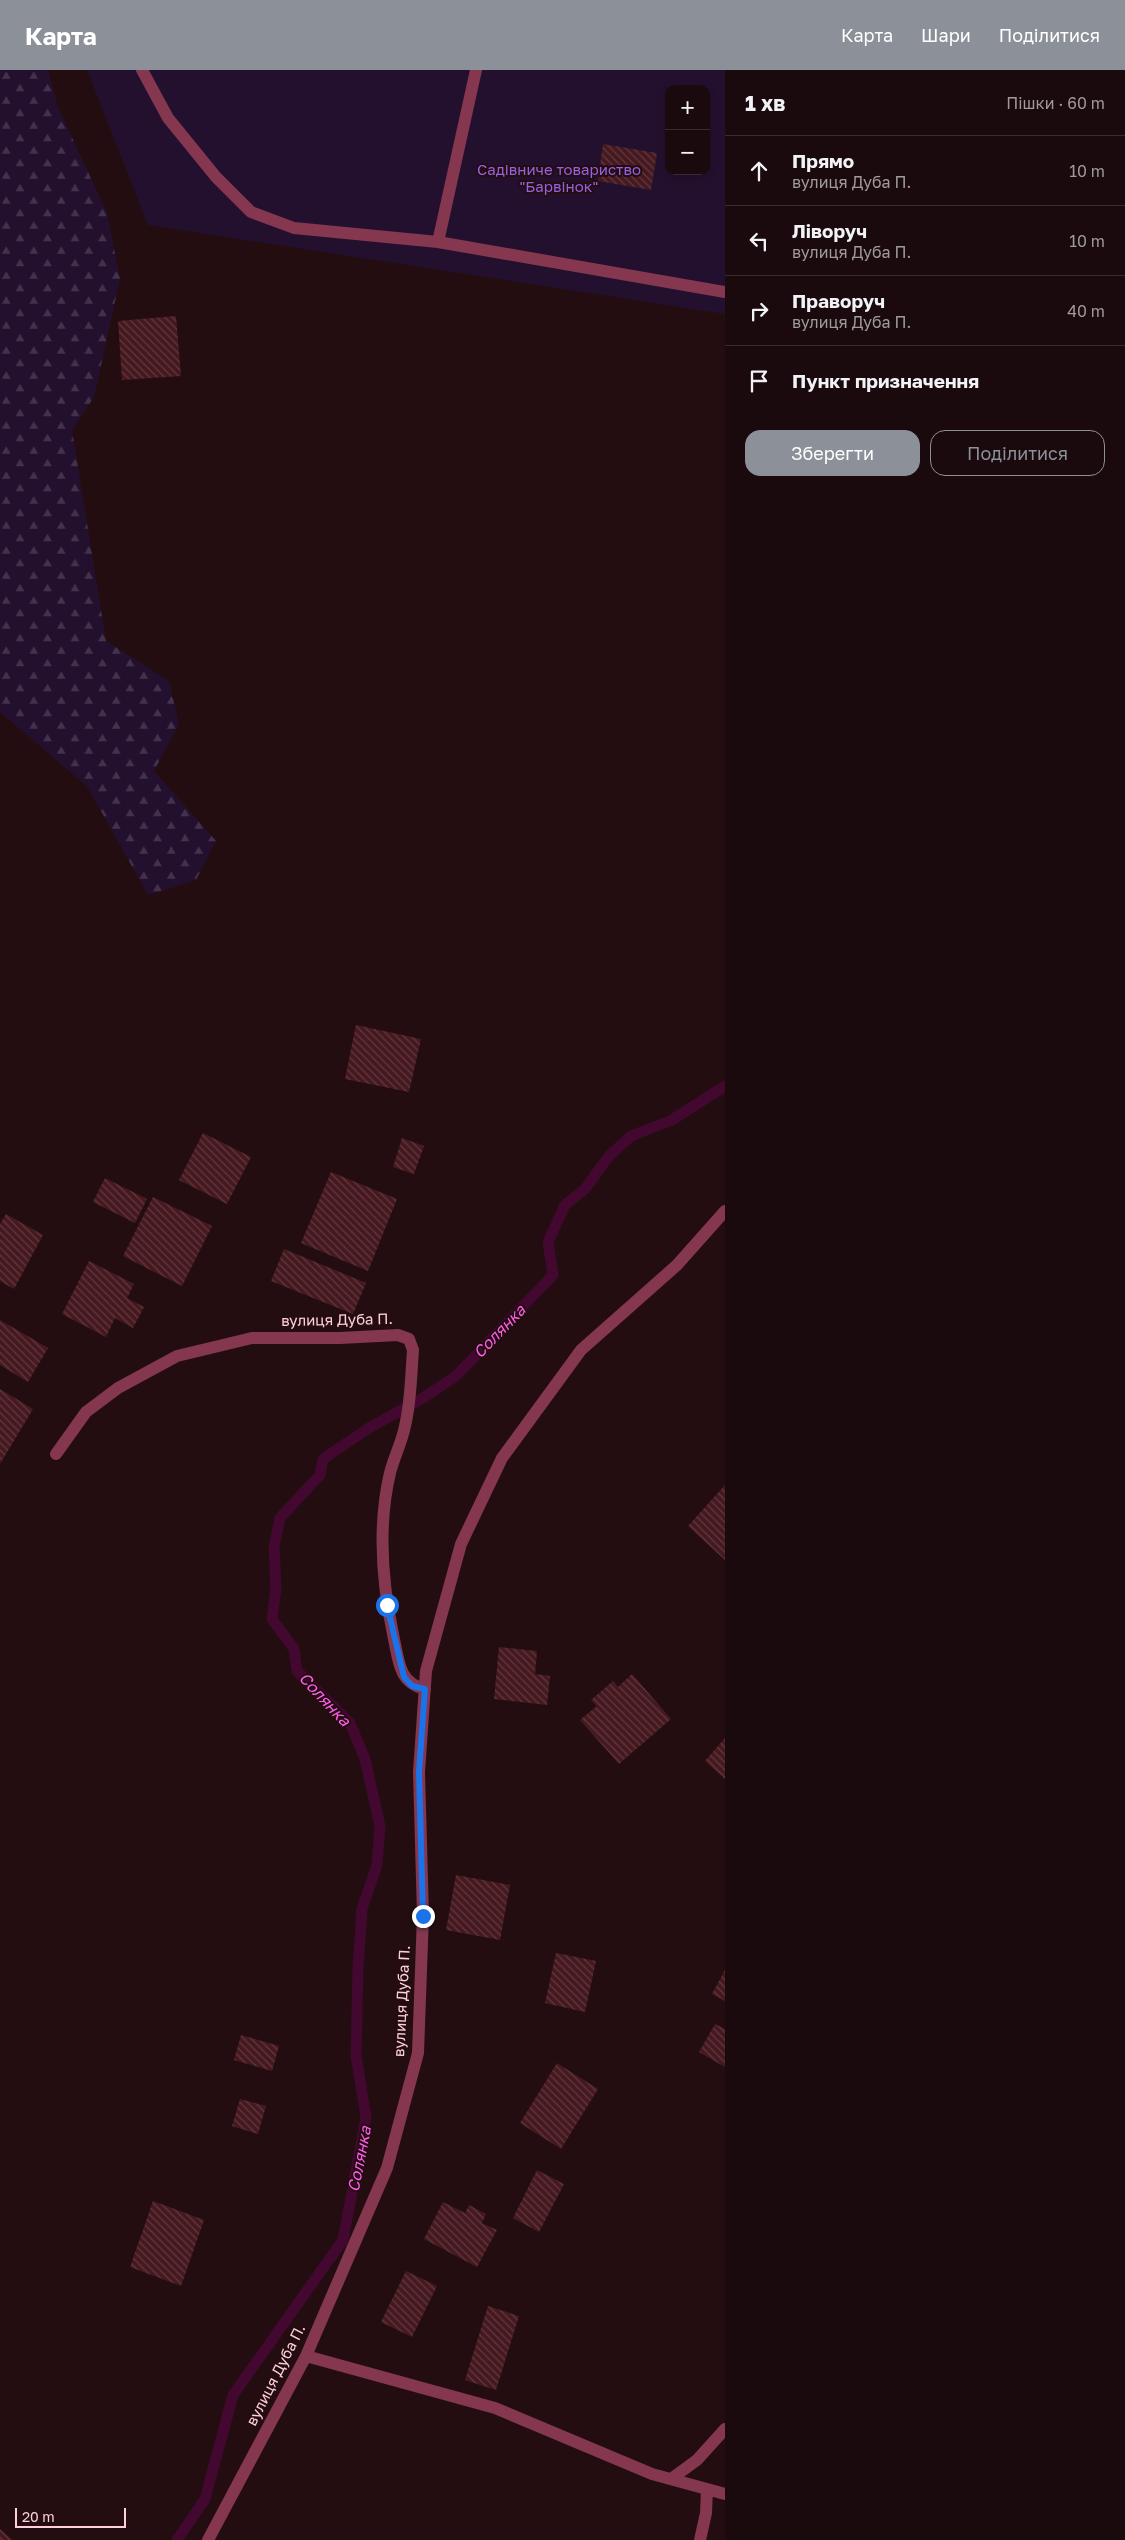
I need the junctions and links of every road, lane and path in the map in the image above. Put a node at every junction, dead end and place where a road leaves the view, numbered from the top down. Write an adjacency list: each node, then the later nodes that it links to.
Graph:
1 (142, 70): 3 (street)
2 (476, 70): 3 (street)
3 (438, 242): 4 (street)
4 (725, 292)
5 (725, 1211): 7 (street, вулиця Дуба П.)
6 (56, 1454): 7 (street, вулиця Дуба П.)
7 (425, 1689): 8 (street, вулиця Дуба П.)
8 (306, 2356): 10 (street); 13 (street, вулиця Дуба П.)
9 (725, 2429): 10 (street)
10 (670, 2479): 11 (street)
11 (707, 2490): 12 (street); 14 (street)
12 (725, 2494)
13 (208, 2540)
14 (700, 2540)

